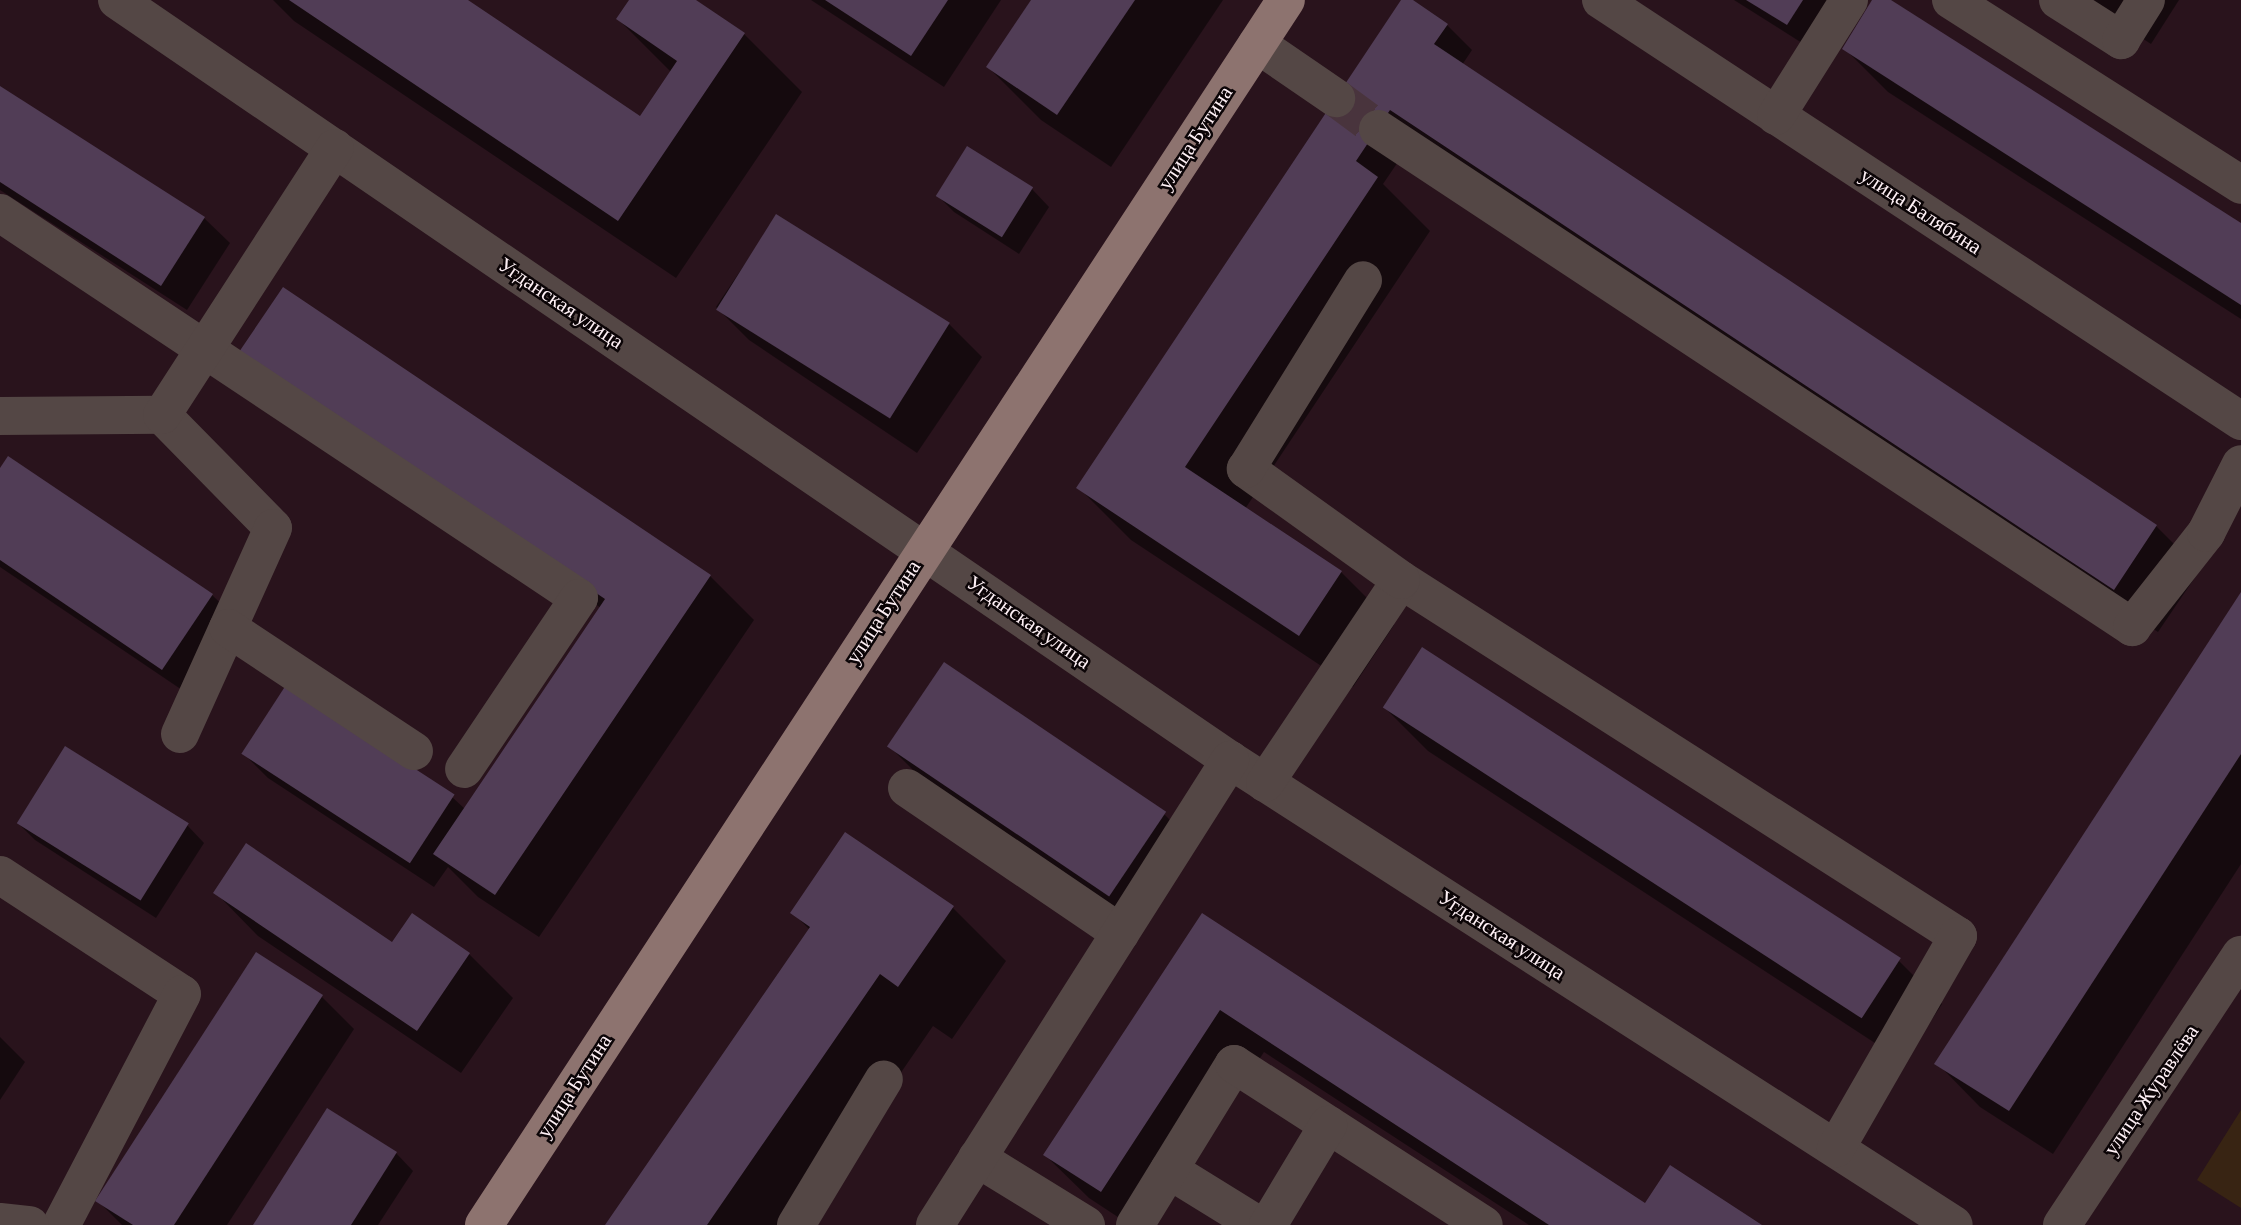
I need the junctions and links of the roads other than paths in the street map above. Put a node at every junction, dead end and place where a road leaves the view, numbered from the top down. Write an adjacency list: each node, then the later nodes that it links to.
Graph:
1 (117, 0): 12 (street, Угданская улица)
2 (1286, 0): 8 (main road, улица Бутина)
3 (1849, 0): 10 (street)
4 (1951, 0): 13 (street)
5 (2058, 0): 6 (street)
6 (2147, 0)
7 (1623, 6): 10 (street, улица Балябина)
8 (1257, 44): 9 (street); 21 (main road, улица Бутина)
9 (1336, 98)
10 (1776, 116): 19 (street, улица Балябина)
11 (1378, 129): 20 (street)
12 (335, 148): 16 (street); 21 (street, Угданская улица)
13 (2241, 186)
14 (0, 212): 16 (street)
15 (1363, 280): 22 (street)
16 (205, 349): 17 (street); 27 (street)
17 (162, 415): 18 (street); 23 (street)
18 (0, 416)
19 (2241, 421)
20 (2241, 464)
21 (924, 549): 26 (street, Угданская улица); 41 (main road, улица Бутина)
22 (1401, 580): 28 (street); 35 (street)
23 (228, 628): 24 (street); 25 (street)
24 (180, 734)
25 (414, 751)
26 (1230, 760): 28 (street, Угданская улица); 31 (street)
27 (464, 769)
28 (1265, 782): 35 (street, Угданская улица)
29 (907, 788): 31 (street)
30 (0, 875): 40 (street)
31 (1120, 933): 36 (street)
32 (2241, 955): 50 (street, улица Журавлёва)
33 (884, 1079): 42 (street)
34 (1328, 1125): 37 (street); 47 (street); 48 (street)
35 (1836, 1148): 49 (street, Угданская улица)
36 (977, 1158): 43 (street); 44 (street)
37 (1169, 1170): 45 (street); 46 (street)
38 (0, 1222): 39 (street)
39 (30, 1225)
40 (61, 1225)
41 (484, 1225)
42 (796, 1225)
43 (935, 1225)
44 (1086, 1225)
45 (1135, 1225)
46 (1258, 1225)
47 (1268, 1225)
48 (1483, 1225)
49 (1954, 1225)
50 (2062, 1225)

